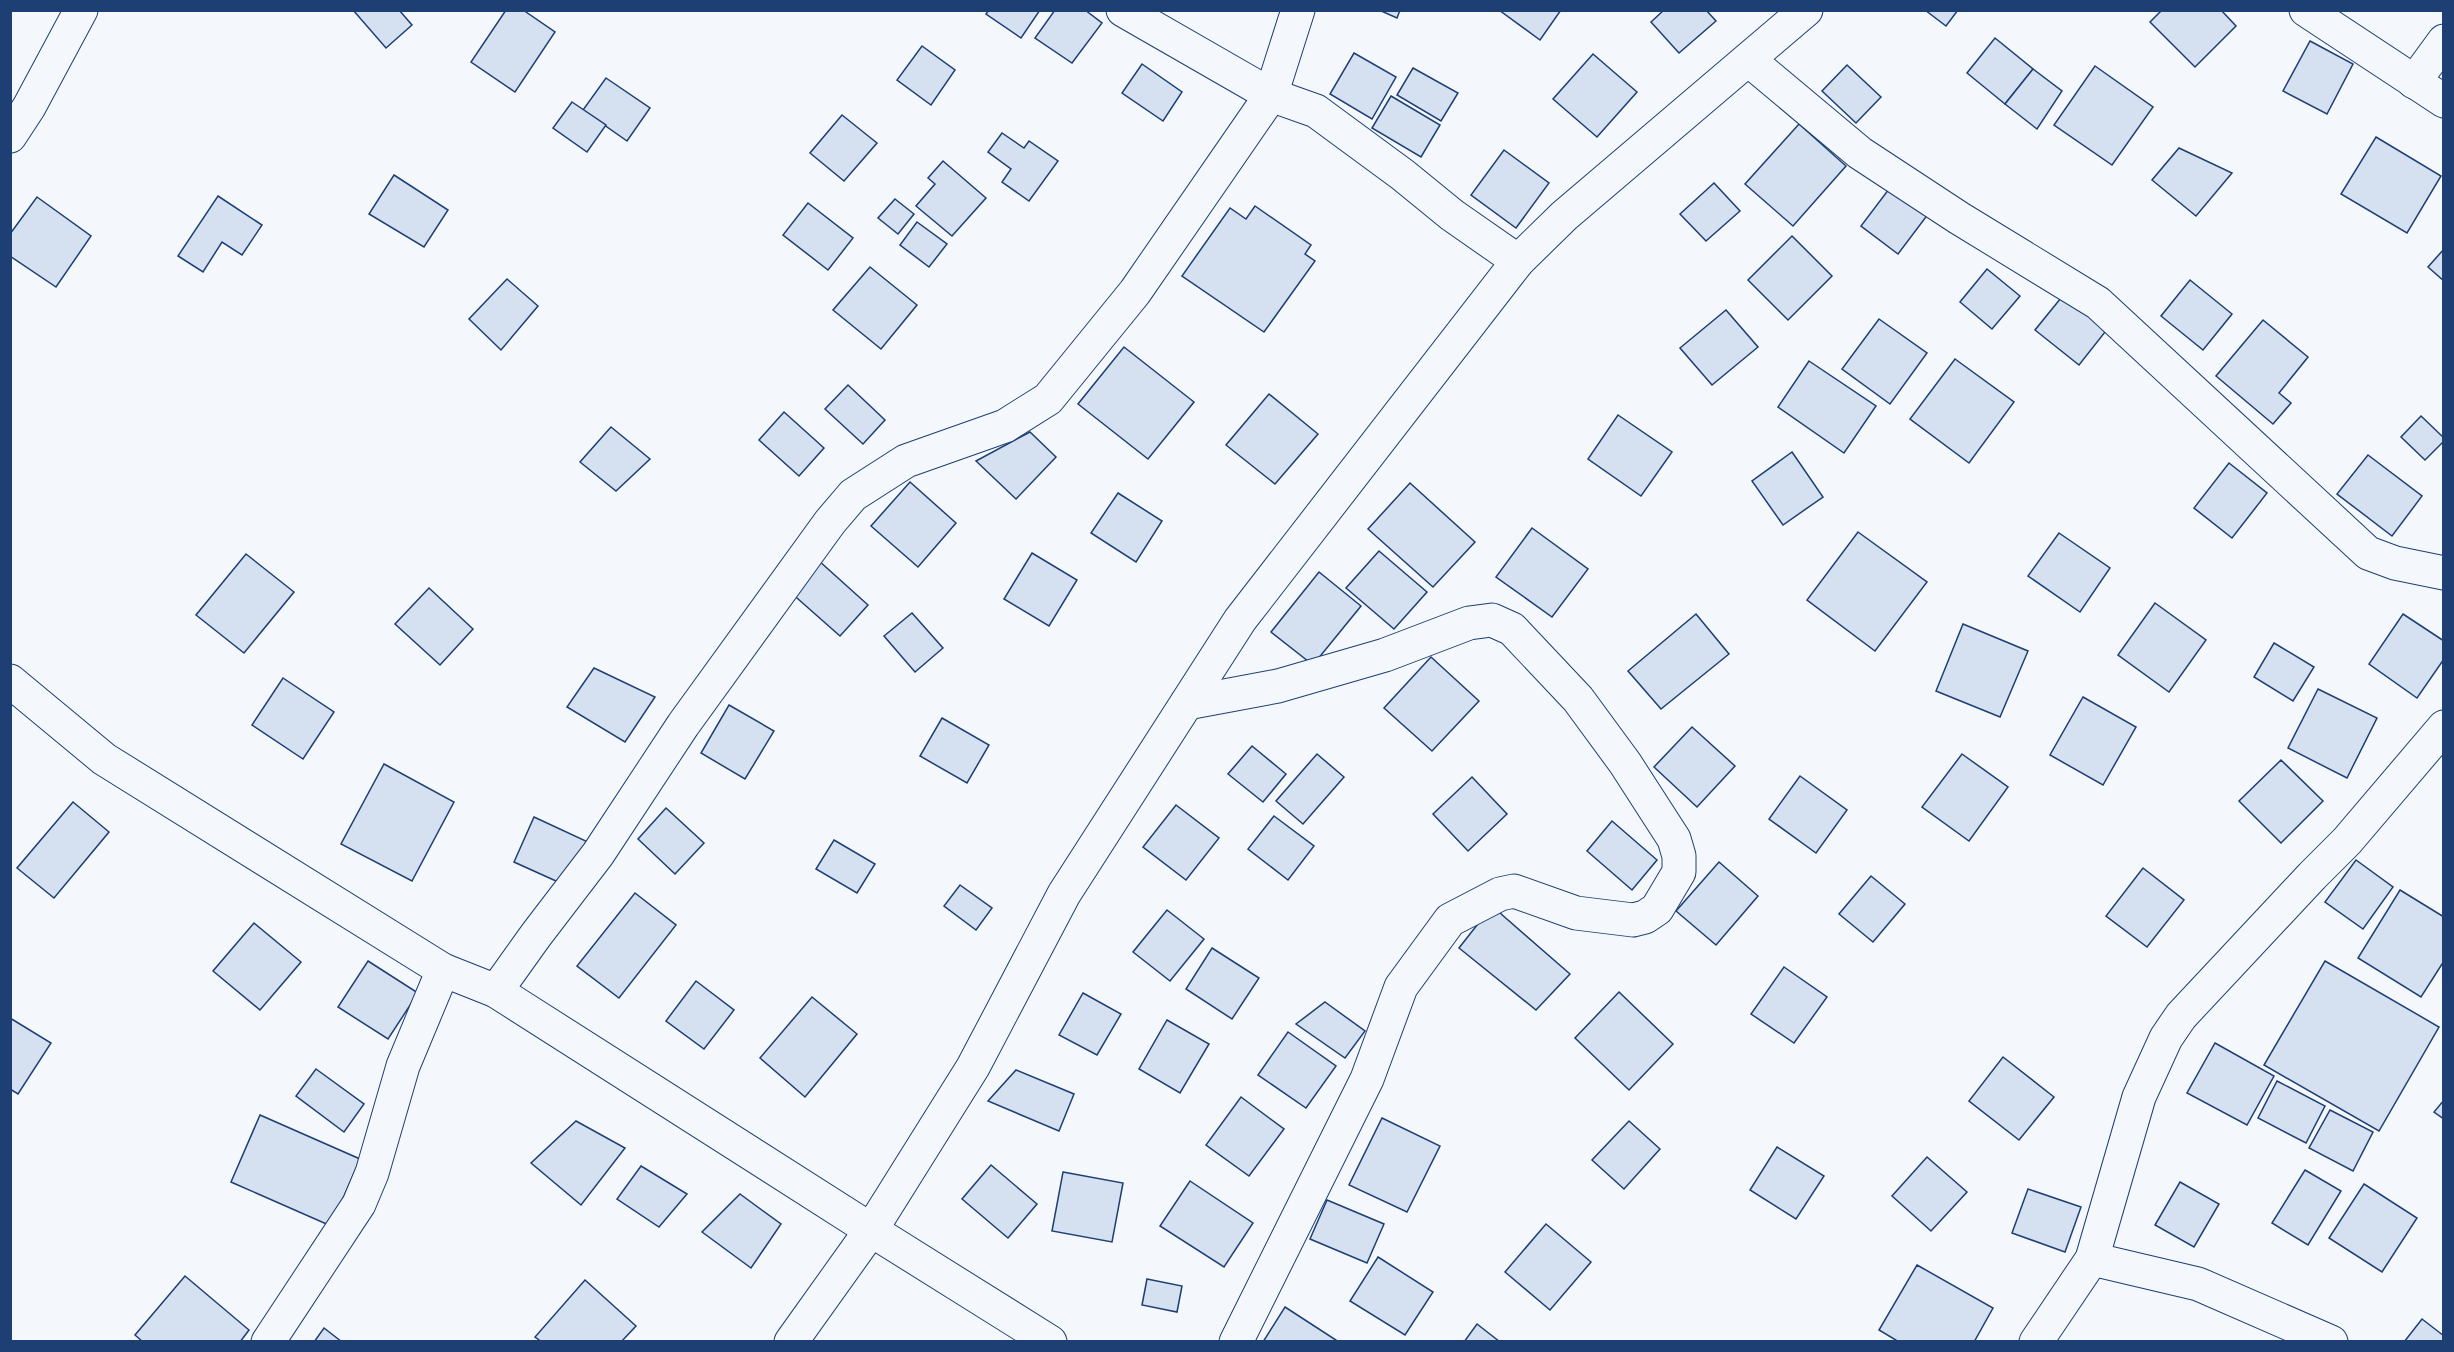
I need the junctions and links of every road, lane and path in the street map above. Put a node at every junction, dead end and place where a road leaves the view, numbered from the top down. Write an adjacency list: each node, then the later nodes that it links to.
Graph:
1 (81, 10): 11 (street)
2 (1123, 10): 9 (street)
3 (1298, 10): 9 (street)
4 (1806, 10): 7 (street)
5 (2306, 10): 8 (street)
6 (2444, 41): 8 (street)
7 (1749, 60): 12 (street); 13 (street)
8 (2414, 82): 10 (street)
9 (1271, 95): 12 (street); 18 (street)
10 (2444, 101)
11 (10, 136)
12 (1518, 261): 15 (street)
13 (2444, 573)
14 (10, 681): 17 (street)
15 (1187, 703): 19 (street); 24 (street)
16 (2444, 727): 20 (street)
17 (442, 970): 18 (street); 21 (street)
18 (496, 991): 19 (street)
19 (871, 1230): 22 (street); 23 (street)
20 (2092, 1259): 25 (street); 26 (street)
21 (268, 1341)
22 (791, 1341)
23 (1050, 1341)
24 (1236, 1341)
25 (2037, 1341)
26 (2331, 1341)

